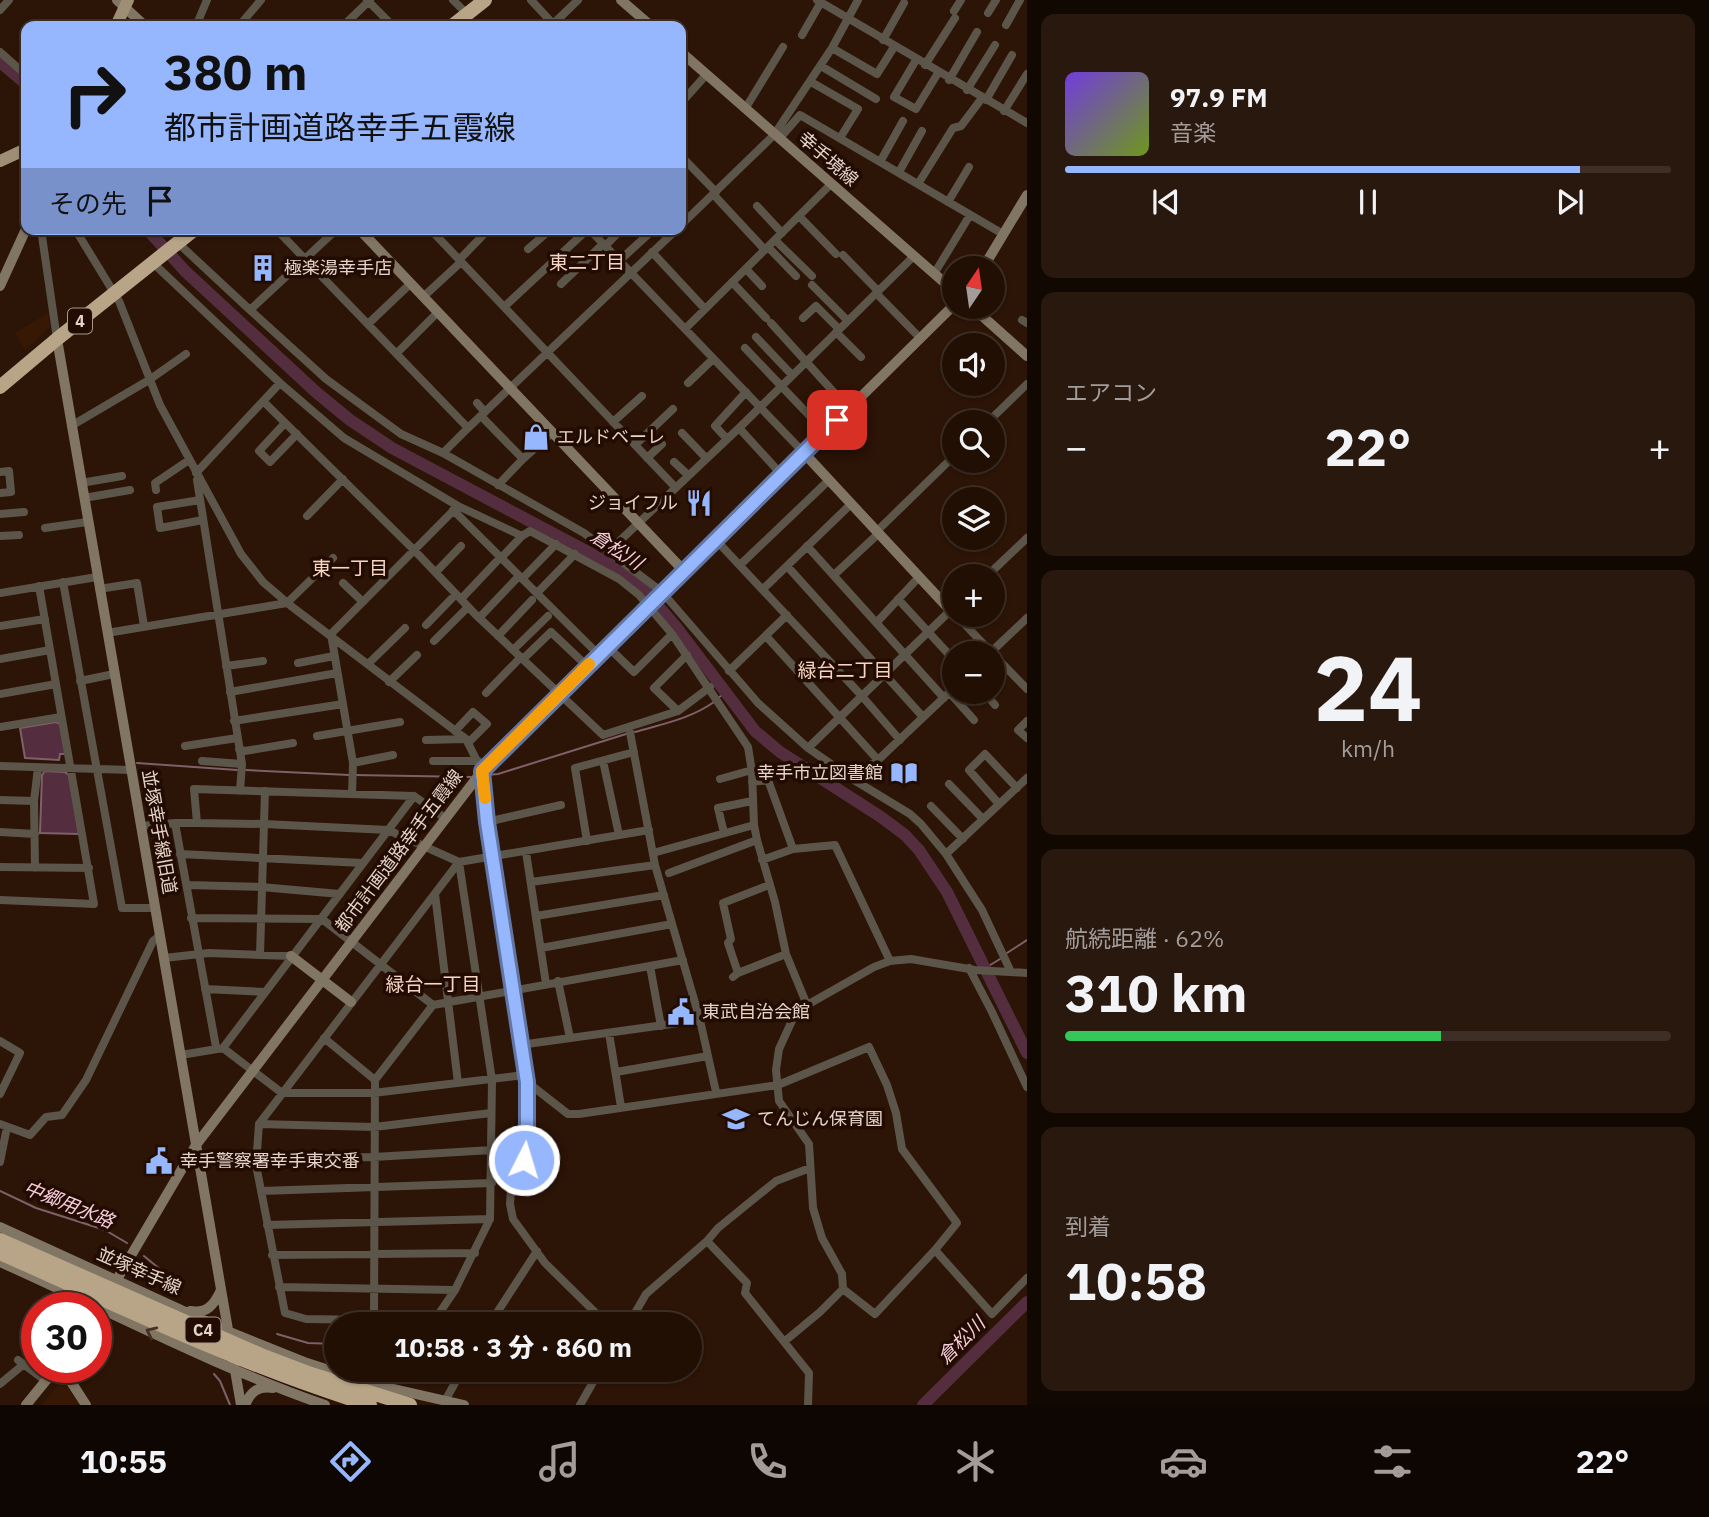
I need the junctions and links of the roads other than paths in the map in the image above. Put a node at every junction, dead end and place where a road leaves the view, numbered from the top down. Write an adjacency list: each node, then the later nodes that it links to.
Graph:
1 (9, 0): 17 (street)
2 (207, 0): 23 (street)
3 (261, 0): 24 (street)
4 (453, 0): 19 (street)
5 (485, 0): 19 (highway)
6 (531, 0): 28 (street)
7 (578, 0): 29 (street)
8 (621, 0): 30 (street)
9 (858, 0): 20 (street)
10 (961, 0): 43 (street)
11 (996, 0): 18 (street)
12 (1020, 0): 31 (street)
13 (369, 1): 25 (street); 26 (street)
14 (819, 1): 20 (street); 33 (street)
15 (123, 3): 21 (main road); 22 (street)
16 (904, 4): 34 (street)
17 (0, 10)
18 (988, 13)
19 (467, 14): 27 (highway)
20 (847, 18): 34 (street); 38 (street)
21 (118, 21)
22 (140, 21)
23 (198, 21)
24 (243, 21)
25 (348, 21)
26 (388, 21)
27 (458, 21)
28 (549, 21)
29 (557, 21)
30 (645, 21)
31 (1006, 24)
32 (977, 32): 49 (street)
33 (802, 35)
34 (883, 40): 37 (street)
35 (995, 45): 51 (street)
36 (783, 47): 55 (street)
37 (894, 47): 38 (street); 42 (street)
38 (832, 48): 44 (street)
39 (0, 52): 45 (street)
40 (1012, 55): 54 (street)
41 (686, 57): 47 (street, 幸手境線)
42 (916, 60): 43 (street); 46 (street)
43 (925, 65): 46 (street)
44 (821, 66): 50 (street); 53 (street)
45 (21, 71)
46 (938, 73): 49 (street)
47 (706, 75): 52 (street); 55 (street, 幸手境線)
48 (1027, 75): 56 (street)
49 (949, 80): 51 (street)
50 (811, 82): 60 (street); 61 (street)
51 (967, 90): 54 (street)
52 (686, 97)
53 (876, 99)
54 (984, 99): 56 (street); 69 (street)
55 (745, 109): 60 (street, 幸手境線)
56 (1004, 111): 58 (street)
57 (903, 121): 65 (street)
58 (1027, 124)
59 (922, 131): 67 (street)
60 (777, 137): 61 (street); 68 (street, 幸手境線); 70 (street)
61 (840, 138): 65 (street)
62 (21, 156): 63 (main road)
63 (0, 161)
64 (686, 162): 70 (street)
65 (880, 162): 67 (street)
66 (969, 167): 72 (street)
67 (898, 172): 69 (street)
68 (831, 184): 75 (street); 100 (street, 幸手境線)
69 (918, 184): 72 (street)
70 (714, 193): 76 (street); 97 (street)
71 (1027, 195): 78 (street)
72 (948, 202): 74 (street)
73 (757, 206): 77 (street)
74 (970, 215): 78 (street); 109 (street)
75 (799, 216): 77 (street); 117 (street)
76 (686, 220)
77 (782, 233): 94 (street)
78 (1003, 234): 101 (street)
79 (23, 235): 106 (street)
80 (42, 235): 133 (street)
81 (79, 235): 118 (street)
82 (188, 235): 95 (highway, 4)
83 (282, 235): 103 (street)
84 (331, 235): 103 (street)
85 (365, 235): 113 (street)
86 (438, 235): 104 (street)
87 (484, 235): 104 (street)
88 (544, 235): 98 (street)
89 (584, 235): 120 (street)
90 (595, 235): 96 (street)
91 (615, 235): 96 (street)
92 (647, 235): 105 (street)
93 (670, 235): 99 (street)
94 (775, 240): 97 (street); 127 (street)
95 (175, 245): 102 (highway, 4); 122 (street)
96 (604, 245): 105 (street); 114 (street)
97 (766, 248): 107 (street); 110 (street)
98 (528, 249)
99 (652, 252): 108 (street); 121 (street)
100 (914, 256): 109 (street, 幸手境線); 117 (street)
101 (990, 256)
102 (157, 260): 118 (highway, 4); 144 (street)
103 (305, 260): 122 (street); 128 (street)
104 (460, 261): 119 (street); 120 (street)
105 (619, 261): 108 (street)
106 (5, 266): 115 (street)
107 (746, 269): 112 (street); 116 (street)
108 (631, 273): 129 (street); 136 (street)
109 (934, 274): 111 (street, 幸手境線)
110 (796, 276)
111 (942, 281)
112 (732, 282): 121 (street); 141 (street)
113 (410, 284): 119 (street); 128 (street)
114 (561, 284)
115 (0, 286)
116 (762, 286)
117 (877, 292): 127 (street); 132 (street)
118 (114, 293): 133 (highway, 4); 143 (street)
119 (423, 297): 123 (street)
120 (504, 307): 136 (street)
121 (705, 309): 129 (street)
122 (250, 310): 171 (street)
123 (438, 313): 135 (street); 149 (street)
124 (942, 317): 132 (street, 都市計画道路幸手五霞線)
125 (803, 318): 130 (street)
126 (986, 319): 138 (street)
127 (848, 321): 130 (street)
128 (368, 324): 135 (street)
129 (685, 329): 140 (street)
130 (838, 331): 139 (street); 141 (street)
131 (756, 337): 142 (street)
132 (920, 338): 156 (street, 都市計画道路幸手五霞線)
133 (57, 339): 148 (highway, 4); 161 (street, 並塚幸手線旧道)
134 (745, 348): 147 (street)
135 (397, 353): 162 (street)
136 (548, 353): 149 (street); 159 (street)
137 (186, 354): 143 (street)
138 (1027, 356)
139 (861, 357)
140 (713, 359): 145 (street); 150 (street)
141 (807, 361): 142 (street); 156 (street)
142 (792, 375): 147 (street)
143 (149, 380): 161 (street); 175 (street)
144 (280, 383): 152 (street); 195 (street)
145 (688, 383)
146 (1027, 384): 157 (street)
147 (781, 386): 154 (street); 165 (street)
148 (0, 387)
149 (510, 388): 158 (street); 164 (street)
150 (746, 392): 154 (street); 168 (street)
151 (642, 396): 159 (street)
152 (263, 401): 160 (street); 180 (street)
153 (477, 403): 158 (street)
154 (760, 407): 163 (street); 172 (street)
155 (673, 409): 170 (street)
156 (849, 409): 165 (street, 都市計画道路幸手五霞線)
157 (1000, 410)
158 (483, 414): 162 (street); 176 (street)
159 (613, 422): 170 (street)
160 (285, 423): 167 (street); 167 (street)
161 (71, 426): 186 (street, 並塚幸手線旧道)
162 (468, 428): 171 (street)
163 (739, 428): 168 (street); 181 (street)
164 (552, 432): 176 (street); 201 (street)
165 (825, 432): 172 (street, 都市計画道路幸手五霞線)
166 (682, 433): 174 (street)
167 (297, 434): 184 (street)
168 (727, 439): 174 (street)
169 (662, 444): 173 (street)
170 (635, 445): 173 (street)
171 (443, 453): 187 (street)
172 (804, 453): 181 (street, 都市計画道路幸手五霞線); 185 (street)
173 (647, 457): 188 (street)
174 (706, 458): 182 (street)
175 (189, 460): 180 (street); 190 (street)
176 (523, 460): 187 (street)
177 (674, 462): 182 (street)
178 (942, 468): 203 (street)
179 (0, 472): 191 (street)
180 (196, 473): 193 (street); 237 (street)
181 (782, 474): 208 (street, 都市計画道路幸手五霞線)
182 (688, 475): 188 (street)
183 (122, 476): 186 (street)
184 (343, 479): 198 (street); 212 (street)
185 (828, 481): 194 (street); 218 (street)
186 (81, 483): 192 (street, 並塚幸手線旧道)
187 (498, 485): 213 (street)
188 (675, 487): 201 (street)
189 (130, 490): 192 (street)
190 (156, 490)
191 (0, 494)
192 (84, 498): 200 (street, 並塚幸手線旧道)
193 (200, 500): 199 (street); 199 (street)
194 (851, 504): 203 (street); 210 (street)
195 (456, 508): 206 (street); 212 (street); 216 (street)
196 (24, 512): 197 (street)
197 (0, 514)
198 (307, 516)
199 (203, 520): 240 (street)
200 (88, 522): 202 (street); 226 (street, 並塚幸手線旧道)
201 (638, 522): 213 (street); 220 (street)
202 (45, 528)
203 (877, 533): 222 (street); 224 (street)
204 (19, 535): 205 (street)
205 (0, 536)
206 (522, 536): 209 (street); 216 (street)
207 (1027, 538): 217 (street)
208 (715, 539): 218 (street); 220 (street, 都市計画道路幸手五霞線)
209 (556, 544): 214 (street); 223 (street)
210 (807, 546): 219 (street); 222 (street)
211 (461, 547): 221 (street)
212 (414, 550): 221 (street); 236 (street)
213 (609, 551): 231 (street)
214 (575, 554): 233 (street); 238 (street)
215 (333, 558): 237 (street)
216 (499, 559): 223 (street); 232 (street)
217 (999, 564)
218 (740, 565): 229 (street)
219 (787, 566): 229 (street); 281 (street)
220 (684, 570): 231 (street, 都市計画道路幸手五霞線)
221 (436, 572): 232 (street)
222 (834, 575): 247 (street)
223 (520, 577): 233 (street); 243 (street)
224 (919, 577): 234 (street); 235 (street)
225 (63, 582): 226 (street); 228 (street); 282 (street)
226 (98, 583): 250 (street); 254 (street, 並塚幸手線旧道)
227 (343, 583): 236 (street)
228 (40, 586): 230 (street); 245 (street)
229 (762, 589): 241 (street)
230 (0, 593)
231 (660, 593): 238 (street, 都市計画道路幸手五霞線); 278 (street)
232 (458, 596): 239 (street); 248 (street)
233 (534, 597): 257 (street); 265 (street)
234 (898, 600): 247 (street); 253 (street)
235 (942, 600)
236 (363, 601): 255 (street)
237 (287, 603): 240 (street); 255 (street)
238 (649, 604): 256 (street); 265 (street, 都市計画道路幸手五霞線)
239 (468, 607): 243 (street); 259 (street)
240 (218, 614): 250 (street); 275 (street)
241 (787, 615): 258 (street); 292 (street)
242 (548, 616): 264 (street)
243 (479, 618): 257 (street)
244 (1027, 618): 261 (street)
245 (45, 619): 249 (street); 263 (street)
246 (942, 620): 253 (street)
247 (877, 622): 266 (street)
248 (426, 625)
249 (0, 626)
250 (144, 626): 254 (street)
251 (968, 627): 260 (street)
252 (405, 628): 274 (street)
253 (928, 632): 262 (street); 266 (street)
254 (107, 633): 280 (street, 並塚幸手線旧道)
255 (331, 634): 269 (street); 274 (street)
256 (672, 634): 265 (street); 268 (street)
257 (498, 636): 264 (street)
258 (766, 636): 278 (street); 299 (street)
259 (434, 641)
260 (981, 641)
261 (1004, 641)
262 (942, 647)
263 (50, 650): 271 (street); 284 (street)
264 (513, 650): 270 (street)
265 (603, 650): 276 (street, 都市計画道路幸手五霞線)
266 (906, 654): 281 (street); 286 (street)
267 (417, 655): 283 (street)
268 (687, 655): 285 (street); 296 (street)
269 (334, 656): 273 (street); 279 (street)
270 (522, 658): 276 (street); 289 (street); 290 (street)
271 (0, 659)
272 (263, 660): 275 (street)
273 (298, 663)
274 (368, 664): 283 (street)
275 (226, 666): 288 (street)
276 (587, 666): 290 (street, 都市計画道路幸手五霞線)
277 (1005, 666): 287 (street)
278 (729, 671): 316 (street)
279 (337, 673): 288 (street); 294 (street)
280 (114, 674): 282 (street); 331 (street, 並塚幸手線旧道)
281 (884, 674): 292 (street); 298 (street)
282 (80, 681): 330 (street)
283 (389, 682): 307 (street)
284 (56, 684): 291 (street); 297 (street)
285 (709, 687): 296 (street); 332 (street)
286 (942, 687)
287 (1027, 689)
288 (230, 692): 301 (street)
289 (486, 693)
290 (559, 693): 305 (street); 327 (street, 都市計画道路幸手五霞線)
291 (0, 694)
292 (862, 695): 299 (street); 312 (street)
293 (942, 699): 298 (street)
294 (343, 704): 301 (street); 306 (street)
295 (959, 704): 300 (street)
296 (678, 711): 305 (street)
297 (61, 717): 304 (street); 329 (street)
298 (923, 717): 312 (street)
299 (839, 718): 316 (street); 320 (street)
300 (974, 720)
301 (234, 721): 309 (street)
302 (1027, 721): 310 (street)
303 (400, 722): 306 (street)
304 (0, 727)
305 (629, 727): 318 (street)
306 (347, 730): 308 (street); 324 (street)
307 (455, 731): 313 (street); 313 (street)
308 (317, 736)
309 (237, 738): 315 (street); 317 (street)
310 (1027, 738)
311 (426, 740): 313 (street)
312 (900, 740): 320 (street)
313 (467, 741): 327 (street)
314 (293, 743): 317 (street)
315 (185, 746)
316 (808, 748): 333 (street)
317 (239, 750): 325 (street)
318 (634, 752): 323 (street); 358 (street)
319 (393, 755): 324 (street)
320 (878, 760): 333 (street)
321 (202, 761): 325 (street)
322 (433, 761): 327 (street)
323 (603, 761): 362 (street); 365 (street)
324 (354, 763): 341 (street)
325 (242, 764): 339 (street)
326 (0, 766): 328 (street)
327 (480, 766): 349 (street, 都市計画道路幸手五霞線); 351 (street)
328 (38, 768): 329 (street); 344 (street)
329 (71, 768): 330 (street); 380 (street)
330 (96, 769): 331 (street); 390 (street)
331 (131, 769): 356 (street, 並塚幸手線旧道)
332 (751, 770): 335 (street); 336 (street)
333 (850, 777): 371 (street)
334 (1027, 778): 338 (street)
335 (720, 779)
336 (752, 782): 345 (street); 367 (street)
337 (949, 784): 350 (street)
338 (1017, 788): 346 (street); 346 (street)
339 (240, 791): 340 (street); 353 (street)
340 (265, 792): 341 (street); 354 (street)
341 (352, 794): 342 (street)
342 (414, 796): 349 (street); 357 (street)
343 (0, 800): 344 (street)
344 (34, 801): 360 (street)
345 (752, 801): 355 (street); 361 (street)
346 (999, 804): 350 (street)
347 (561, 805): 351 (street)
348 (931, 806): 363 (street)
349 (445, 818): 366 (street, 都市計画道路幸手五霞線)
350 (983, 819): 363 (street)
351 (487, 822): 373 (street)
352 (176, 823): 353 (street); 356 (street); 370 (street)
353 (197, 823): 354 (street)
354 (264, 824): 357 (street); 372 (street)
355 (754, 825): 361 (street); 364 (street)
356 (141, 826): 390 (street, 並塚幸手線旧道)
357 (388, 830): 366 (street); 376 (street)
358 (649, 830): 362 (street); 369 (street)
359 (0, 832): 360 (street)
360 (35, 834): 379 (street)
361 (724, 834): 369 (street)
362 (619, 835): 365 (street)
363 (962, 839): 371 (street)
364 (757, 840): 374 (street); 381 (street)
365 (587, 841): 368 (street)
366 (424, 846): 375 (street); 397 (street, 都市計画道路幸手五霞線)
367 (793, 849): 374 (street); 405 (street)
368 (527, 852): 373 (street); 382 (street)
369 (653, 853): 377 (street)
370 (180, 854): 372 (street); 383 (street)
371 (946, 854): 409 (street)
372 (262, 857): 376 (street); 385 (street)
373 (494, 858): 375 (street); 415 (street)
374 (762, 860): 384 (street)
375 (459, 862): 387 (street); 417 (street)
376 (363, 863): 386 (street)
377 (655, 865): 382 (street); 388 (street)
378 (0, 867): 379 (street)
379 (35, 868): 380 (street)
380 (89, 868): 389 (street)
381 (669, 873)
382 (531, 882): 391 (street)
383 (187, 885): 385 (street); 392 (street)
384 (769, 885): 400 (street); 400 (street)
385 (261, 887): 386 (street); 393 (street)
386 (340, 894): 394 (street)
387 (435, 894): 406 (street); 418 (street)
388 (664, 895): 391 (street); 395 (street)
389 (0, 900)
390 (154, 908): 396 (street, 並塚幸手線旧道)
391 (536, 916): 398 (street)
392 (191, 918): 393 (street); 399 (street)
393 (260, 919): 394 (street); 401 (street)
394 (322, 919): 397 (street); 402 (street)
395 (672, 924): 398 (street); 404 (street)
396 (159, 936): 403 (street, 並塚幸手線旧道); 447 (street)
397 (351, 942): 406 (street); 411 (street, 都市計画道路幸手五霞線)
398 (541, 948): 413 (street)
399 (199, 953): 401 (street); 403 (street); 414 (street)
400 (786, 954): 420 (street)
401 (260, 955): 402 (street)
402 (291, 956): 411 (street); 416 (street)
403 (164, 958): 430 (street, 並塚幸手線旧道)
404 (683, 960): 407 (street); 422 (street)
405 (890, 961): 408 (street); 420 (street)
406 (380, 964): 419 (street); 421 (street)
407 (650, 965): 412 (street); 423 (street)
408 (972, 969): 409 (street); 439 (street)
409 (1009, 972): 410 (street)
410 (1027, 973)
411 (322, 979): 419 (street); 432 (street, 都市計画道路幸手五霞線)
412 (558, 981): 413 (street); 426 (street)
413 (546, 984): 415 (street)
414 (205, 989): 416 (street); 429 (street)
415 (512, 989): 417 (street); 428 (street)
416 (265, 992): 429 (street)
417 (478, 995): 418 (street); 436 (street)
418 (447, 1001): 421 (street); 437 (street)
419 (351, 1002): 425 (street)
420 (807, 1004): 438 (street)
421 (433, 1005): 435 (street)
422 (700, 1020): 423 (street); 431 (street)
423 (661, 1026): 424 (street)
424 (610, 1032): 426 (street); 433 (street)
425 (324, 1038): 435 (street); 441 (street)
426 (570, 1038): 428 (street)
427 (0, 1041): 443 (street)
428 (520, 1045): 434 (street)
429 (220, 1048): 430 (street); 432 (street)
430 (181, 1055): 449 (street, 並塚幸手線旧道)
431 (708, 1056): 433 (street); 440 (street)
432 (253, 1070): 441 (street); 449 (street, 都市計画道路幸手五霞線)
433 (616, 1072): 444 (street)
434 (526, 1079): 436 (street); 444 (street); 459 (street)
435 (374, 1080): 442 (street)
436 (492, 1080): 437 (street); 445 (street)
437 (458, 1083): 442 (street)
438 (778, 1085): 440 (street); 454 (street); 467 (street)
439 (1027, 1087)
440 (716, 1092): 444 (street)
441 (282, 1093): 442 (street); 446 (street)
442 (373, 1093): 448 (street)
443 (0, 1094)
444 (621, 1107)
445 (491, 1113): 448 (street); 450 (street)
446 (259, 1124): 448 (street); 452 (street)
447 (4, 1126): 453 (street)
448 (374, 1127): 451 (street)
449 (196, 1145): 475 (street, 都市計画道路幸手五霞線); 479 (street, 並塚幸手線旧道)
450 (492, 1150): 451 (street); 455 (street)
451 (374, 1157): 452 (street); 456 (street)
452 (256, 1159): 457 (street)
453 (0, 1162)
454 (810, 1168): 466 (street); 478 (street)
455 (492, 1183): 456 (street); 458 (street)
456 (374, 1187): 457 (street); 461 (street)
457 (261, 1191): 462 (street)
458 (491, 1200): 459 (street); 460 (street)
459 (511, 1200): 468 (street)
460 (490, 1219): 461 (street); 469 (street)
461 (374, 1221): 462 (street); 471 (street)
462 (267, 1225): 472 (street)
463 (0, 1227): 464 (street, 並塚幸手線)
464 (20, 1236): 475 (street, 並塚幸手線); 482 (street)
465 (0, 1240): 509 (highway, C4, bridge)
466 (707, 1241): 489 (street); 493 (street)
467 (935, 1250): 474 (street); 478 (street)
468 (537, 1251): 487 (street); 488 (street)
469 (475, 1252): 471 (street); 480 (street)
470 (0, 1253): 508 (highway, C4, bridge)
471 (374, 1254): 472 (street); 477 (street)
472 (272, 1255): 476 (street)
473 (0, 1262): 481 (street)
474 (1027, 1278)
475 (117, 1280): 483 (street, 都市計画道路幸手五霞線); 484 (street, 並塚幸手線)
476 (279, 1287): 477 (street); 491 (street)
477 (373, 1289): 480 (street); 485 (street)
478 (843, 1289): 493 (street)
479 (221, 1290): 484 (street); 492 (street, 並塚幸手線旧道)
480 (455, 1290): 486 (street)
481 (59, 1292)
482 (98, 1292)
483 (110, 1292)
484 (184, 1310): 492 (street, 並塚幸手線)
485 (374, 1312)
486 (439, 1312)
487 (497, 1312)
488 (596, 1312)
489 (636, 1312)
490 (112, 1318): 495 (street, one-way to 490)
491 (324, 1319)
492 (228, 1331): 495 (street); 502 (street); 503 (street, 並塚幸手線)
493 (785, 1341): 512 (street)
494 (21, 1362): 500 (street)
495 (235, 1370): 501 (street); 506 (street)
496 (455, 1382): 503 (street)
497 (593, 1382): 511 (street)
498 (44, 1383): 504 (street)
499 (72, 1383): 505 (street)
500 (0, 1384)
501 (283, 1390): 502 (street); 506 (street)
502 (299, 1396): 507 (street)
503 (445, 1401): 510 (street, 並塚幸手線)
504 (26, 1405)
505 (86, 1405)
506 (243, 1405)
507 (325, 1405)
508 (370, 1405)
509 (411, 1405)
510 (464, 1405)
511 (580, 1405)
512 (808, 1405)

